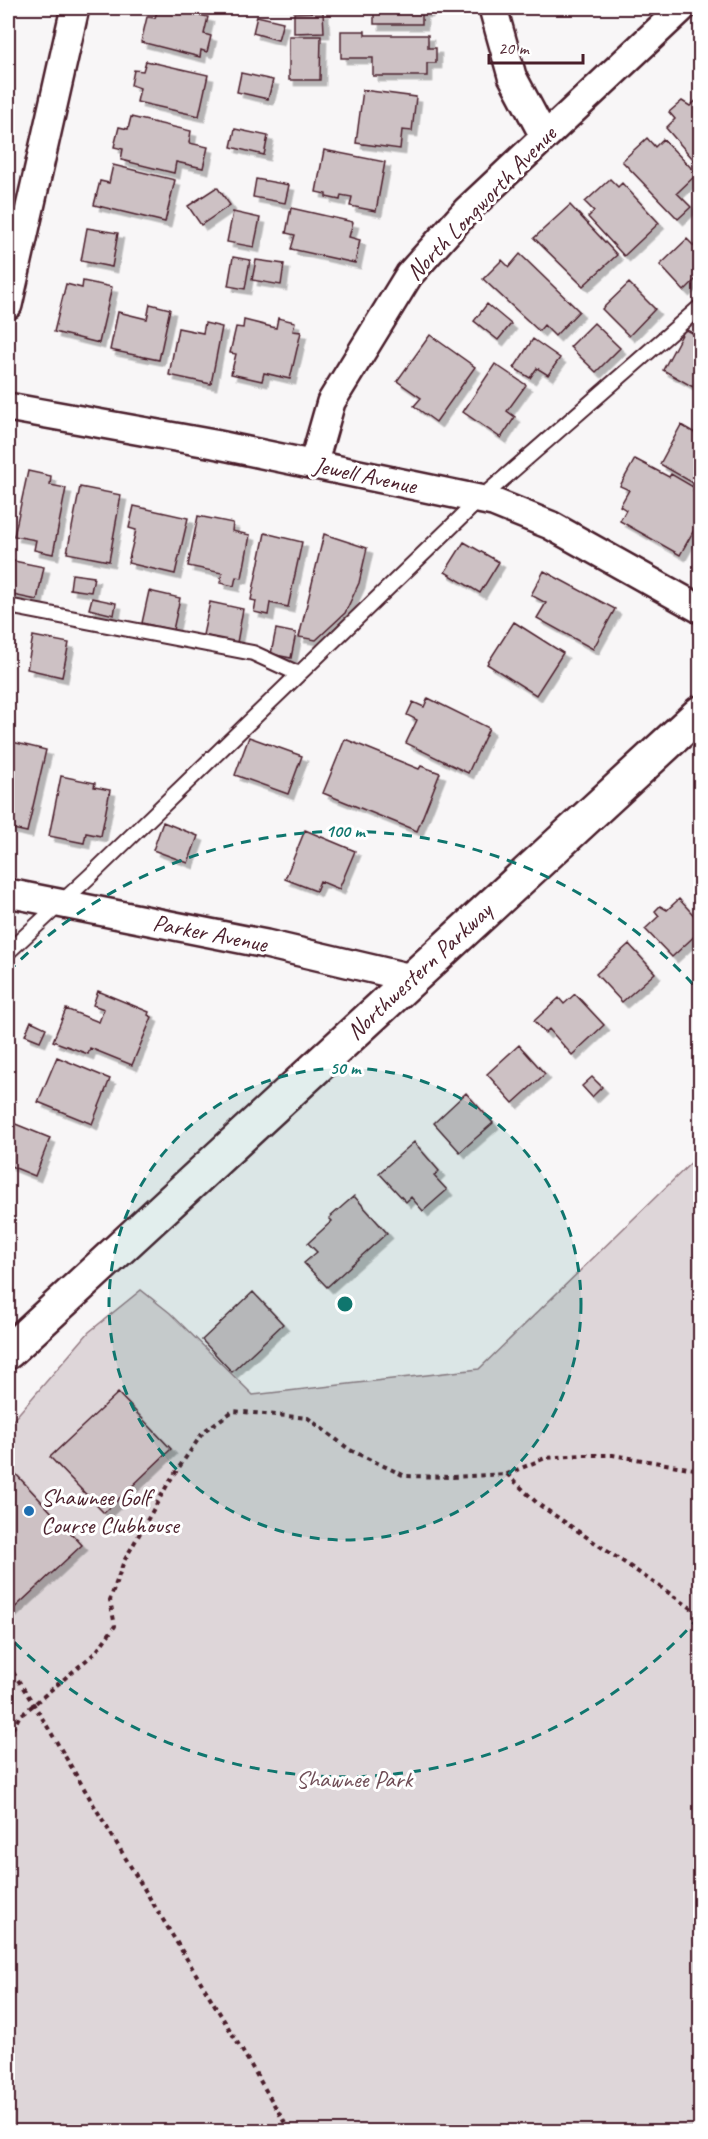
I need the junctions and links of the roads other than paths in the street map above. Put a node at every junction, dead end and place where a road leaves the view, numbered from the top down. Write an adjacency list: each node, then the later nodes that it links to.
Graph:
1 (75, 8): 5 (street)
2 (493, 8): 4 (street)
3 (682, 8): 4 (street, North Longworth Avenue)
4 (544, 136): 8 (street, North Longworth Avenue)
5 (8, 305)
6 (700, 308): 9 (lane)
7 (8, 406): 8 (street, Jewell Avenue)
8 (313, 465): 9 (street, Jewell Avenue)
9 (480, 499): 11 (street, Jewell Avenue); 12 (lane)
10 (8, 606): 12 (lane)
11 (700, 609)
12 (299, 674): 15 (lane)
13 (700, 713): 17 (street, Northwestern Parkway)
14 (8, 893): 15 (street, Parker Avenue)
15 (61, 904): 16 (lane); 17 (street, Parker Avenue)
16 (8, 952)
17 (411, 978): 18 (street, Northwestern Parkway)
18 (8, 1352)

